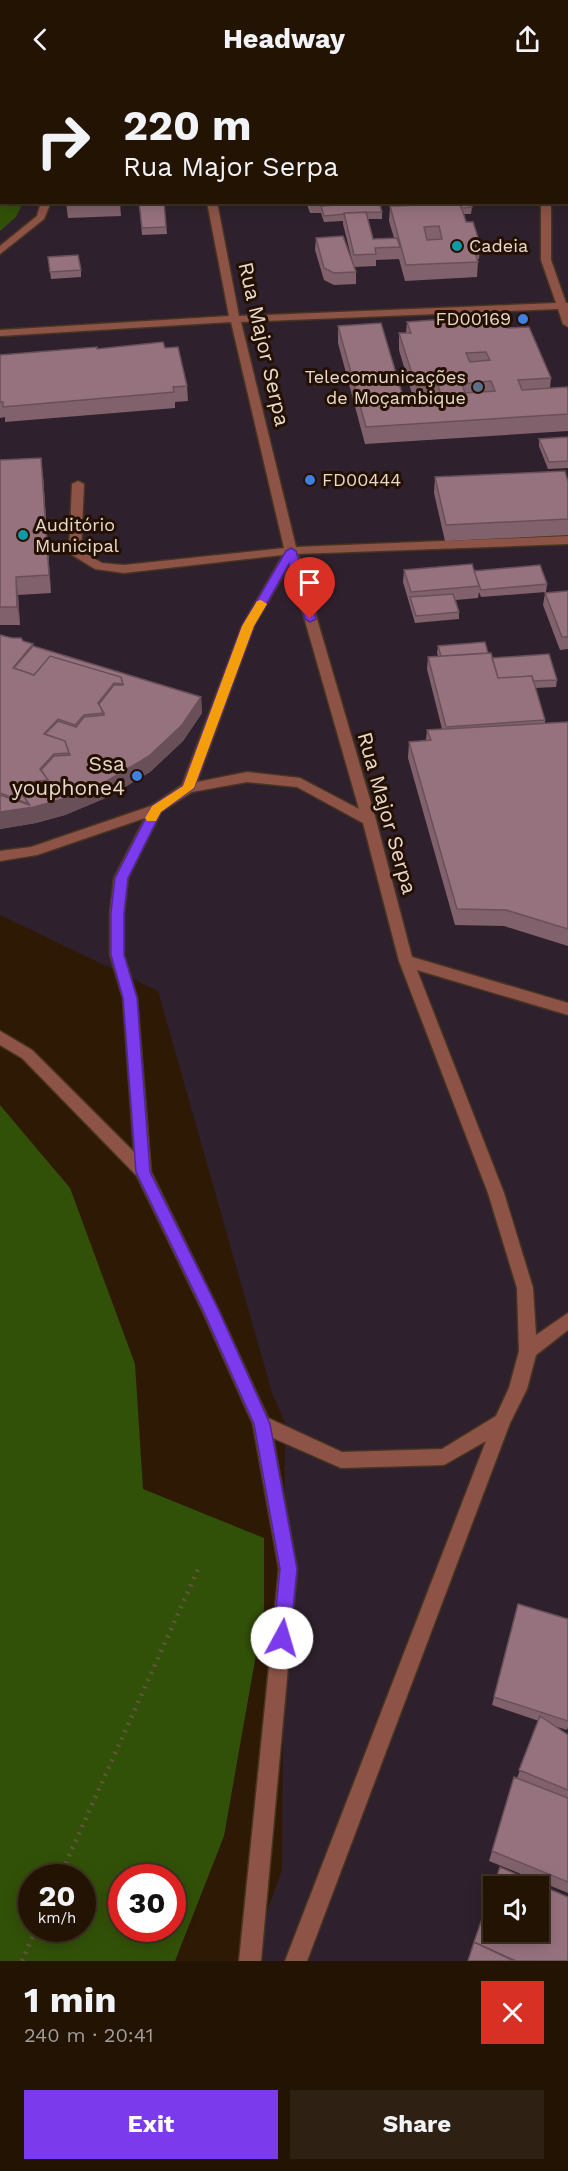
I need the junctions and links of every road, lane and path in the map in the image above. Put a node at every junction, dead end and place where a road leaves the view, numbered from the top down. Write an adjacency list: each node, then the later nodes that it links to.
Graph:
1 (45, 204): 4 (street)
2 (212, 204): 6 (street, Rua Major Serpa)
3 (546, 204): 5 (street)
4 (0, 251)
5 (565, 306): 6 (street); 7 (street)
6 (235, 319): 8 (street); 11 (street, Rua Major Serpa)
7 (568, 324)
8 (0, 333)
9 (78, 484): 11 (street)
10 (568, 540): 11 (street)
11 (291, 551): 12 (street); 14 (street, Rua Major Serpa)
12 (188, 788): 13 (street); 14 (street)
13 (156, 809): 15 (street); 19 (street)
14 (369, 820): 16 (street, Rua Major Serpa)
15 (0, 856)
16 (406, 961): 17 (street); 21 (street, Rua Major Serpa)
17 (568, 1009)
18 (0, 1037): 19 (street)
19 (143, 1172): 23 (street)
20 (568, 1320): 21 (street)
21 (528, 1351): 22 (street, Rua Major Serpa)
22 (502, 1422): 23 (street); 29 (street, Rua Major Serpa)
23 (262, 1424): 28 (street)
24 (199, 1567): 25 (path)
25 (65, 1864)
26 (30, 1942): 27 (path)
27 (22, 1961)
28 (250, 1961)
29 (296, 1961)

